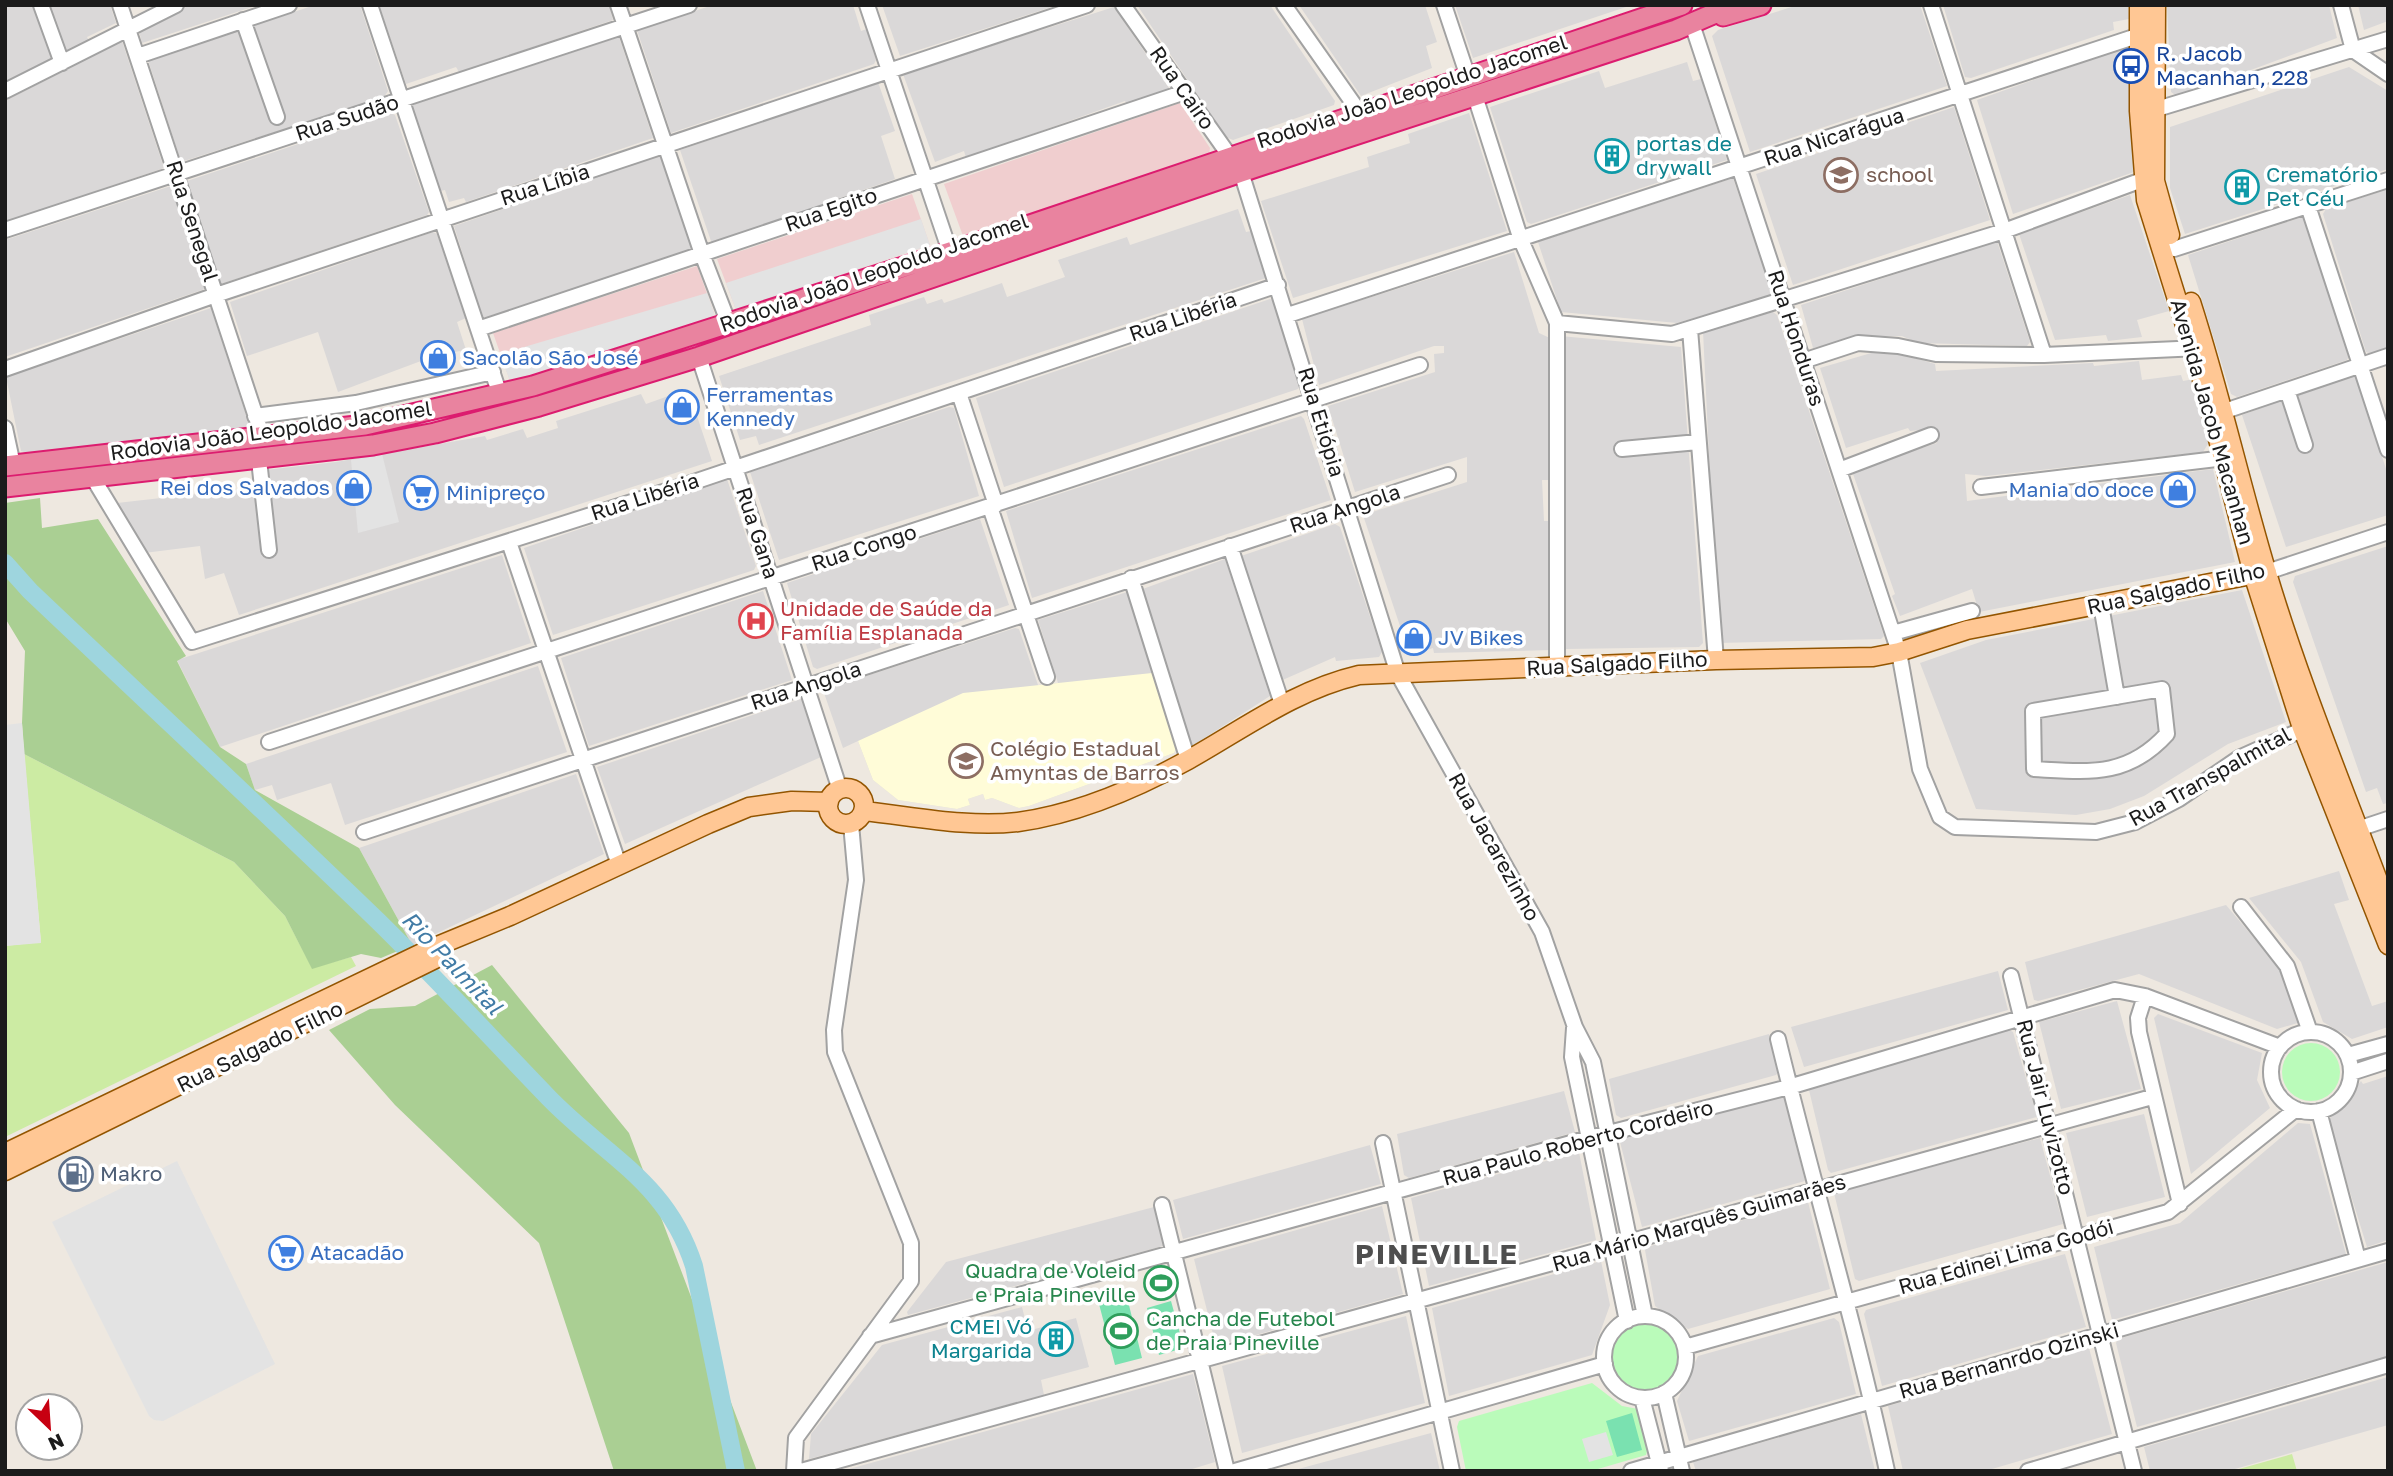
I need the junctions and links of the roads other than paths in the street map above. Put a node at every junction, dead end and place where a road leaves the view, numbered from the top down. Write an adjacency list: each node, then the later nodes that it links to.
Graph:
1 (41, 5): 28 (street)
2 (120, 5): 23 (street, Rua Senegal)
3 (176, 5): 23 (street)
4 (289, 5): 20 (street)
5 (370, 5): 35 (street)
6 (618, 5): 22 (street)
7 (689, 5): 22 (street, Rua Sudão)
8 (867, 5): 29 (street)
9 (1087, 5): 29 (street, Rua Líbia)
10 (1124, 5): 33 (street, Rua Cairo)
11 (1284, 5): 37 (street)
12 (1444, 5): 31 (street)
13 (1682, 5): 31 (highway, Rodovia João Leopoldo Jacomel)
14 (1734, 5): 21 (highway, Rodovia João Leopoldo Jacomel)
15 (1761, 5): 21 (highway)
16 (1931, 5): 34 (street)
17 (2139, 5): 24 (main road, Avenida Jacob Macanhan)
18 (2156, 5): 36 (main road, Avenida Jacob Macanhan)
19 (2341, 5): 26 (street)
20 (243, 20): 27 (street); 38 (street)
21 (1692, 24): 31 (highway, Rodovia João Leopoldo Jacomel); 41 (street, Rua Honduras)
22 (625, 27): 35 (street, Rua Sudão); 39 (street)
23 (128, 29): 27 (street, Rua Senegal); 28 (street)
24 (2140, 35): 34 (street, Rua Nicarágua); 36 (main road, Avenida Jacob Macanhan)
25 (2388, 39): 26 (street)
26 (2353, 50): 30 (street); 36 (street)
27 (138, 57): 42 (street, Rua Senegal)
28 (62, 63): 32 (street)
29 (889, 71): 39 (street, Rua Líbia); 43 (street)
30 (2388, 74)
31 (1472, 86): 37 (highway, Rodovia João Leopoldo Jacomel); 40 (highway, Rodovia João Leopoldo Jacomel); 50 (street)
32 (5, 91)
33 (1185, 92): 40 (street, Rua Cairo); 43 (street, Rua Egito)
34 (1960, 96): 41 (street, Rua Nicarágua); 49 (street)
35 (401, 101): 42 (street, Rua Sudão); 47 (street)
36 (2148, 110): 44 (main road, Avenida Jacob Macanhan); 51 (main road, Avenida Jacob Macanhan)
37 (1360, 113): 40 (highway, Rodovia João Leopoldo Jacomel)
38 (277, 117)
39 (665, 145): 47 (street, Rua Líbia); 53 (street)
40 (1236, 164): 52 (highway, Rodovia João Leopoldo Jacomel); 54 (street, Rua Etiópia); 65 (highway, Rodovia João Leopoldo Jacomel)
41 (1740, 169): 50 (street, Rua Nicarágua); 56 (street, Rua Honduras)
42 (177, 174): 48 (street, Rua Sudão); 55 (street, Rua Senegal)
43 (926, 179): 52 (street); 53 (street, Rua Egito)
44 (2142, 180): 49 (street); 62 (main road, Avenida Jacob Macanhan)
45 (2388, 180): 46 (street)
46 (2308, 206): 51 (street); 68 (street)
47 (442, 220): 55 (street, Rua Líbia); 61 (street)
48 (5, 230)
49 (2004, 231): 56 (street); 63 (street)
50 (1521, 240): 57 (street, Rua Nicarágua); 58 (street)
51 (2174, 249): 62 (main road, Avenida Jacob Macanhan)
52 (950, 252): 59 (highway, Rodovia João Leopoldo Jacomel)
53 (702, 254): 59 (street); 61 (street, Rua Egito)
54 (1278, 285): 57 (street, Rua Etiópia); 72 (street, Rua Libéria)
55 (216, 295): 69 (street, Rua Líbia); 76 (street, Rua Senegal)
56 (1783, 301): 60 (street); 66 (street, Rua Honduras)
57 (1288, 315): 74 (street, Rua Etiópia)
58 (1557, 323): 60 (street); 109 (street)
59 (729, 324): 65 (highway); 73 (highway, Rodovia João Leopoldo Jacomel)
60 (1690, 328): 80 (street)
61 (478, 329): 70 (street)
62 (2199, 348): 63 (street); 75 (main road, Avenida Jacob Macanhan); 84 (main road, Avenida Jacob Macanhan)
63 (2044, 355): 66 (street)
64 (2388, 356): 68 (street)
65 (699, 357): 85 (highway, Rodovia João Leopoldo Jacomel); 87 (street, Rua Gana)
66 (1803, 361): 88 (street, Rua Honduras)
67 (1420, 365): 74 (street, Rua Congo)
68 (2360, 365): 71 (street); 83 (street)
69 (5, 369)
70 (493, 372): 73 (street); 76 (street)
71 (2287, 390): 75 (street); 81 (street)
72 (959, 393): 87 (street, Rua Libéria); 93 (street)
73 (500, 395): 79 (highway, Rodovia João Leopoldo Jacomel)
74 (1314, 400): 93 (street, Rua Congo); 94 (street, Rua Etiópia)
75 (2225, 411): 99 (main road, Avenida Jacob Macanhan)
76 (255, 416): 79 (street, Rua Senegal)
77 (5, 428): 86 (street)
78 (1931, 435): 88 (street)
79 (263, 438): 86 (highway, Rodovia João Leopoldo Jacomel)
80 (1698, 442): 82 (street); 108 (street)
81 (2305, 445)
82 (1622, 449)
83 (2388, 450)
84 (2225, 458): 92 (street); 99 (main road, Avenida Jacob Macanhan)
85 (260, 460): 90 (highway, Rodovia João Leopoldo Jacomel); 98 (street)
86 (9, 465)
87 (735, 467): 96 (street, Rua Libéria); 100 (street, Rua Gana)
88 (1839, 470): 105 (street, Rua Honduras)
89 (1448, 475): 94 (street, Rua Angola)
90 (93, 478): 91 (highway, Rodovia João Leopoldo Jacomel); 96 (street, Rua Libéria)
91 (5, 487)
92 (1981, 487)
93 (993, 506): 100 (street, Rua Congo); 104 (street)
94 (1347, 508): 97 (street, Rua Angola); 110 (street, Rua Etiópia)
95 (2388, 532): 99 (street, Rua Salgado Filho)
96 (509, 542): 106 (street)
97 (1230, 546): 101 (street, Rua Angola); 114 (street)
98 (269, 550)
99 (2260, 573): 102 (main road, Rua Salgado Filho); 115 (main road, Avenida Jacob Macanhan)
100 (772, 578): 106 (street, Rua Congo); 112 (street, Rua Gana)
101 (1131, 578): 104 (street, Rua Angola); 118 (street)
102 (2101, 605): 107 (main road, Rua Salgado Filho); 113 (street)
103 (1972, 611): 105 (street)
104 (1026, 612): 111 (street); 112 (street, Rua Angola)
105 (1893, 633): 107 (street, Rua Honduras)
106 (547, 652): 116 (street, Rua Congo); 117 (street)
107 (1899, 652): 108 (main road, Rua Salgado Filho); 115 (street, Rua Transpalmital)
108 (1716, 660): 109 (main road, Rua Salgado Filho)
109 (1557, 667): 110 (main road, Rua Salgado Filho)
110 (1398, 674): 114 (main road, Rua Salgado Filho); 132 (street, Rua Jacarezinho)
111 (1047, 677)
112 (807, 685): 117 (street, Rua Angola); 119 (street, Rua Gana)
113 (2117, 697): 113 (street)
114 (1282, 704): 118 (main road, Rua Salgado Filho)
115 (2310, 726): 122 (main road, Avenida Jacob Macanhan)
116 (269, 742)
117 (583, 760): 123 (street, Rua Angola); 124 (street)
118 (1188, 760): 120 (main road, Rua Salgado Filho)
119 (834, 796): 120 (main road); 120 (main road); 124 (main road, Rua Salgado Filho)
120 (857, 817): 165 (street)
121 (2388, 819): 122 (street)
122 (2351, 831): 126 (main road, Avenida Jacob Macanhan); 127 (main road, Avenida Jacob Macanhan)
123 (364, 832)
124 (619, 865): 128 (main road, Rua Salgado Filho)
125 (2241, 907): 133 (street)
126 (2388, 907)
127 (2388, 944)
128 (390, 976): 148 (main road, Rua Salgado Filho); 149 (main road, Rua Salgado Filho)
129 (2011, 976): 131 (street, Rua Jair Luvizotto)
130 (2145, 996): 131 (street, Rua Paulo Roberto Cordeiro); 136 (street, Rua Paulo Roberto Cordeiro); 141 (street)
131 (2022, 1018): 140 (street, Rua Paulo Roberto Cordeiro); 144 (street, Rua Jair Luvizotto)
132 (1574, 1027): 145 (street, Rua Jacarezinho); 146 (street, Rua Jacarezinho)
133 (2310, 1032): 136 (street); 137 (street)
134 (1778, 1040): 140 (street)
135 (2388, 1044): 137 (street)
136 (2280, 1047): 142 (street)
137 (2348, 1055): 139 (street)
138 (2388, 1061): 139 (street)
139 (2351, 1073): 143 (street)
140 (1790, 1087): 145 (street, Rua Paulo Roberto Cordeiro); 150 (street)
141 (2152, 1097): 144 (street, Rua Mário Marquês Guimarães); 152 (street)
142 (2296, 1109): 143 (street); 152 (street, Rua Edinei Lima Godói)
143 (2319, 1111): 159 (street)
144 (2050, 1124): 150 (street, Rua Mário Marquês Guimarães); 154 (street, Rua Jair Luvizotto)
145 (1609, 1134): 146 (street, Rua Paulo Roberto Cordeiro); 155 (street, Rua Jacarezinho)
146 (1589, 1138): 151 (street, Rua Paulo Roberto Cordeiro); 156 (street, Rua Jacarezinho)
147 (1383, 1143): 151 (street)
148 (5, 1153)
149 (5, 1171)
150 (1815, 1191): 155 (street, Rua Mário Marquês Guimarães); 160 (street)
151 (1392, 1193): 158 (street, Rua Paulo Roberto Cordeiro); 161 (street)
152 (2180, 1204): 154 (street, Rua Edinei Lima Godói)
153 (1162, 1205): 158 (street)
154 (2077, 1237): 160 (street, Rua Edinei Lima Godói); 164 (street, Rua Jair Luvizotto)
155 (1630, 1241): 156 (street, Rua Mário Marquês Guimarães); 162 (street, Rua Jacarezinho)
156 (1612, 1247): 161 (street, Rua Mário Marquês Guimarães); 163 (street, Rua Jacarezinho)
157 (2388, 1251): 159 (street, Rua Bernanrdo Ozinski)
158 (1174, 1254): 165 (street, Rua Paulo Roberto Cordeiro); 167 (street)
159 (2358, 1259): 164 (street, Rua Bernanrdo Ozinski)
160 (1845, 1302): 166 (street, Rua Edinei Lima Godói); 172 (street)
161 (1415, 1303): 167 (street, Rua Mário Marquês Guimarães); 173 (street)
162 (1645, 1316): 163 (street); 166 (street)
163 (1627, 1321): 168 (street)
164 (2101, 1335): 172 (street, Rua Bernanrdo Ozinski); 174 (street, Rua Jair Luvizotto)
165 (870, 1336): 177 (street)
166 (1685, 1347): 170 (street)
167 (1199, 1362): 178 (street, Rua Mário Marquês Guimarães); 179 (street)
168 (1605, 1364): 171 (street); 173 (street)
169 (2388, 1365): 174 (street)
170 (1664, 1393): 171 (street); 175 (street)
171 (1642, 1398): 176 (street)
172 (1872, 1401): 175 (street, Rua Bernanrdo Ozinski); 184 (street)
173 (1439, 1412): 180 (street); 181 (street)
174 (2128, 1442): 185 (street); 186 (street, Rua Jair Luvizotto)
175 (1679, 1456): 176 (street, Rua Bernanrdo Ozinski); 183 (street)
176 (1660, 1467): 182 (street, Rua Bernanrdo Ozinski)
177 (794, 1471)
178 (801, 1471)
179 (1227, 1471)
180 (1235, 1471)
181 (1452, 1471)
182 (1631, 1471)
183 (1682, 1471)
184 (1887, 1471)
185 (2028, 1471)
186 (2134, 1471)

